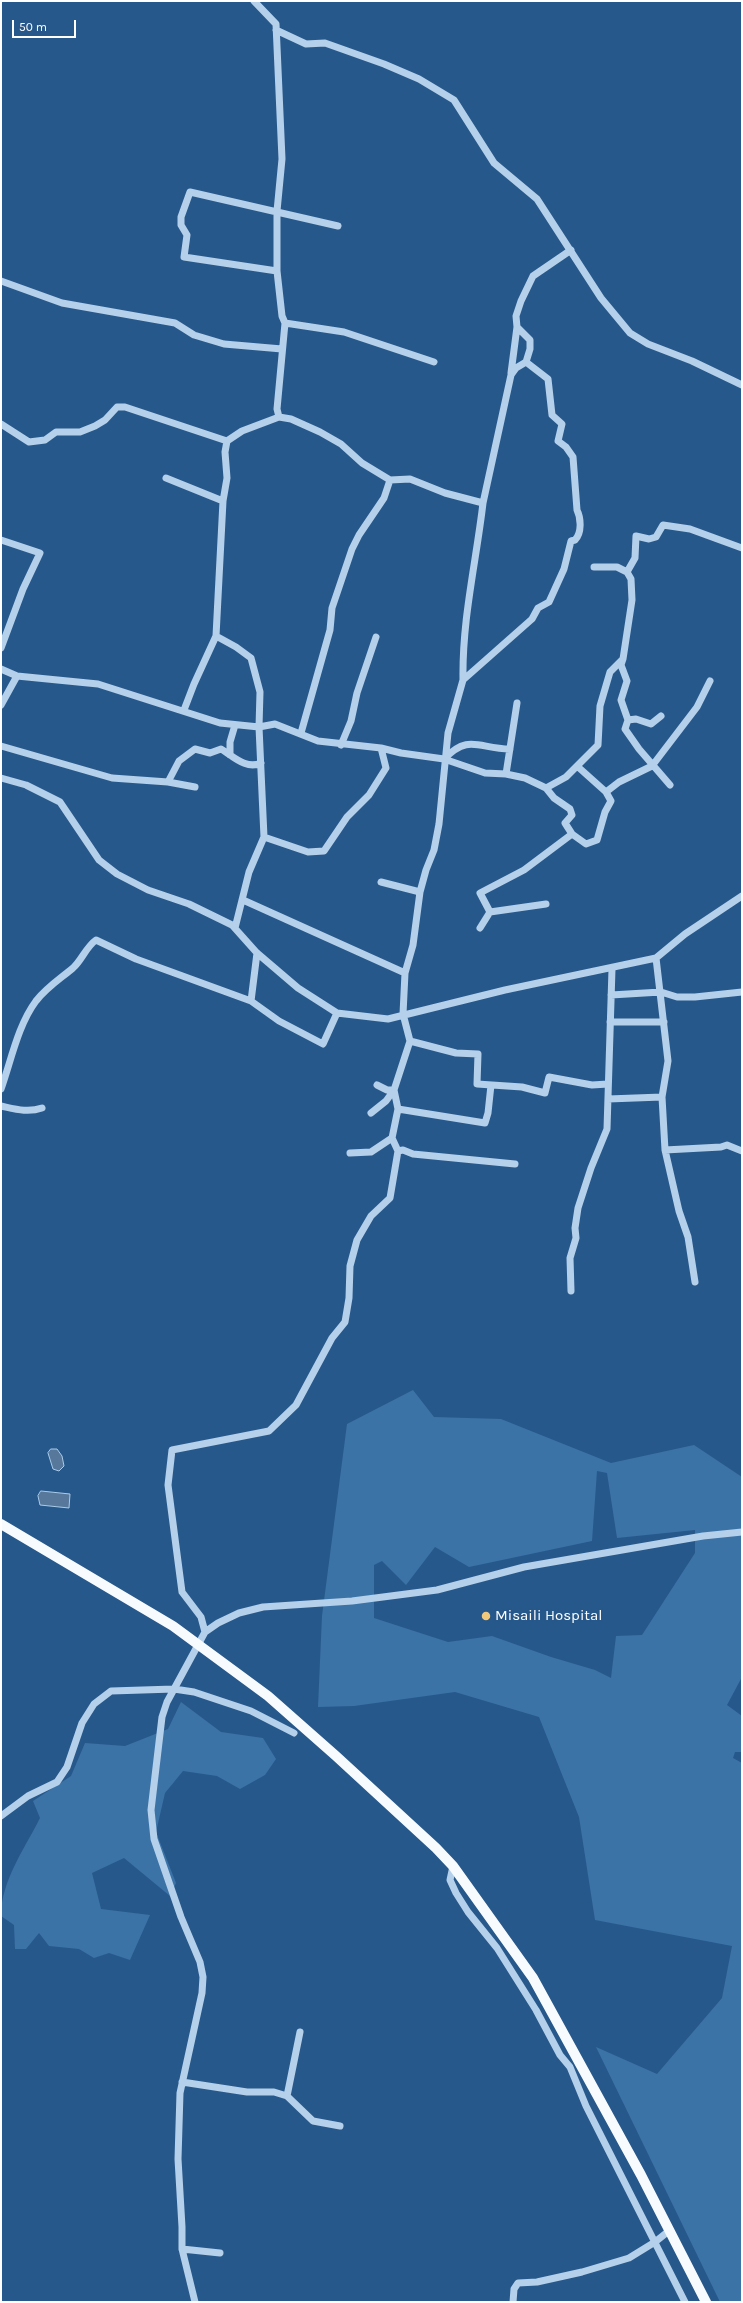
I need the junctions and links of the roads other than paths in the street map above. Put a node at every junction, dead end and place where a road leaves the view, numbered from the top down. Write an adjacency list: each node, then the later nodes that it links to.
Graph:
1 (254, 1): 2 (street)
2 (276, 30): 3 (street); 5 (street)
3 (277, 211): 4 (street); 6 (street); 6 (street)
4 (338, 226)
5 (572, 250): 9 (street); 14 (street)
6 (277, 271): 8 (street)
7 (1, 282): 10 (street)
8 (286, 323): 10 (street); 11 (street)
9 (518, 327): 12 (street); 13 (street)
10 (282, 349): 15 (street)
11 (434, 362)
12 (526, 362): 13 (street); 32 (street)
13 (511, 375): 21 (street)
14 (742, 385)
15 (279, 417): 17 (street); 19 (street)
16 (1, 424): 17 (street)
17 (227, 441): 20 (street)
18 (166, 478): 20 (street)
19 (390, 480): 21 (street); 41 (street)
20 (223, 501): 26 (street)
21 (483, 503): 32 (street)
22 (1, 540): 28 (street)
23 (742, 548): 25 (street)
24 (594, 567): 25 (street)
25 (627, 572): 29 (street)
26 (216, 636): 36 (street); 40 (street)
27 (376, 637): 42 (street)
28 (1, 648)
29 (623, 659): 38 (street); 49 (street)
30 (1, 669): 31 (street)
31 (17, 676): 35 (street); 36 (street)
32 (463, 680): 47 (street)
33 (710, 681): 50 (street)
34 (517, 702): 45 (street)
35 (1, 705)
36 (184, 710): 39 (street)
37 (661, 716): 38 (street)
38 (628, 720): 50 (street)
39 (235, 725): 40 (street); 46 (street)
40 (259, 727): 41 (street); 48 (street)
41 (301, 733): 42 (street)
42 (341, 745): 44 (street)
43 (1, 746): 53 (street)
44 (381, 748): 47 (street); 59 (street)
45 (510, 749): 47 (street); 51 (street)
46 (230, 755): 48 (street); 53 (street)
47 (444, 759): 51 (street); 61 (street)
48 (261, 763): 59 (street)
49 (577, 766): 56 (street); 57 (street)
50 (652, 766): 54 (street); 57 (street)
51 (506, 774): 56 (street)
52 (1, 778): 66 (street)
53 (168, 782): 55 (street)
54 (670, 785)
55 (195, 787)
56 (546, 788): 58 (street)
57 (606, 792): 58 (street)
58 (572, 834): 65 (street)
59 (264, 837): 62 (street)
60 (381, 882): 61 (street)
61 (420, 892): 71 (street)
62 (243, 900): 66 (street); 71 (street)
63 (740, 900): 69 (street)
64 (546, 904): 65 (street)
65 (490, 912): 67 (street)
66 (235, 928): 68 (street)
67 (480, 928)
68 (257, 953): 75 (street); 76 (street)
69 (656, 958): 70 (street); 72 (street)
70 (612, 969): 74 (street); 77 (street)
71 (405, 973): 77 (street)
72 (661, 992): 73 (street); 74 (street); 79 (street)
73 (742, 992)
74 (611, 996): 78 (street)
75 (251, 1001): 76 (street); 84 (street)
76 (337, 1013): 77 (street)
77 (403, 1014): 80 (street)
78 (610, 1022): 79 (street); 81 (street)
79 (664, 1022): 86 (street)
80 (410, 1041): 83 (street); 85 (street)
81 (608, 1084): 83 (street); 87 (street)
82 (377, 1085): 85 (street)
83 (491, 1085): 90 (street)
84 (1, 1089)
85 (394, 1090): 90 (street); 91 (street)
86 (662, 1098): 87 (street); 94 (street)
87 (608, 1099): 99 (street)
88 (1, 1106): 89 (street)
89 (42, 1108)
90 (398, 1109): 92 (street)
91 (371, 1113)
92 (392, 1138): 93 (street); 96 (street)
93 (398, 1150): 97 (street); 102 (street)
94 (665, 1150): 95 (street); 98 (street)
95 (742, 1151)
96 (350, 1153)
97 (515, 1164)
98 (695, 1282)
99 (571, 1291)
100 (1, 1524): 103 (main road)
101 (742, 1532): 102 (street)
102 (206, 1632): 103 (street)
103 (198, 1646): 104 (street); 107 (main road)
104 (174, 1689): 105 (street); 106 (street); 109 (street)
105 (294, 1733)
106 (1, 1816)
107 (453, 1866): 112 (main road); 113 (street)
108 (300, 2032): 110 (street)
109 (182, 2082): 110 (street); 114 (street)
110 (287, 2096): 111 (street)
111 (340, 2126)
112 (670, 2230): 113 (street); 119 (main road)
113 (655, 2242): 117 (street); 118 (street)
114 (182, 2249): 115 (street); 116 (street)
115 (220, 2253)
116 (195, 2302)
117 (513, 2302)
118 (686, 2302)
119 (706, 2302)

